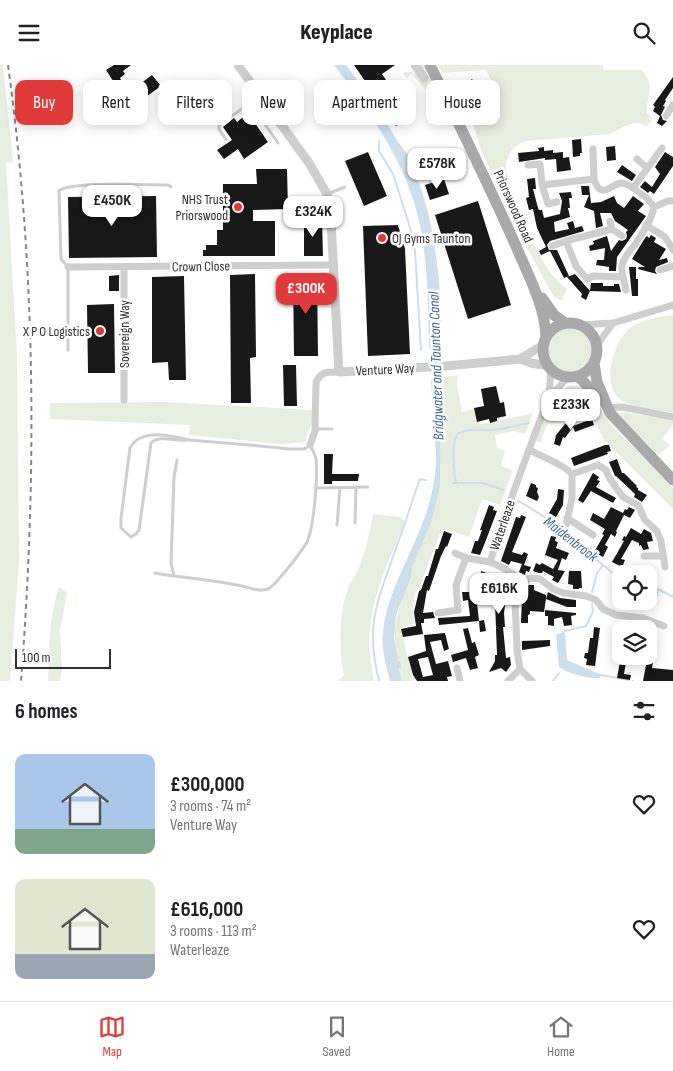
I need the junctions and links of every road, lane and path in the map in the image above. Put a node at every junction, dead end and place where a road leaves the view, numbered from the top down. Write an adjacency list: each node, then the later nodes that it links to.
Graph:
1 (238, 65): 5 (street, Venture Way)
2 (415, 65): 4 (street)
3 (430, 65): 40 (main road, Priorswood Road)
4 (424, 78)
5 (249, 80)
6 (673, 105): 8 (street)
7 (242, 109): 11 (lane)
8 (666, 116)
9 (265, 125): 12 (lane)
10 (281, 125): 23 (street, Venture Way)
11 (226, 140)
12 (278, 143)
13 (662, 148): 17 (street)
14 (593, 149): 18 (street)
15 (637, 159): 17 (street)
16 (528, 165): 19 (street)
17 (647, 168): 22 (street)
18 (594, 179): 19 (street); 22 (street)
19 (542, 185): 25 (street)
20 (171, 187): 35 (lane)
21 (345, 187): 23 (lane)
22 (633, 188): 26 (street)
23 (327, 194): 34 (street, Venture Way)
24 (673, 201): 26 (street)
25 (557, 202)
26 (654, 207): 28 (street)
27 (610, 221): 29 (street)
28 (646, 225): 33 (street); 39 (street)
29 (612, 229): 30 (street); 31 (street)
30 (622, 236)
31 (566, 241): 32 (street); 39 (street)
32 (552, 246)
33 (673, 250)
34 (334, 265): 36 (street, Crown Close); 52 (street, Venture Way)
35 (68, 267): 36 (street, Crown Close); 48 (lane)
36 (124, 267): 55 (street, Sovereign Way)
37 (673, 267): 38 (street)
38 (660, 270)
39 (623, 277): 41 (street)
40 (530, 280): 43 (main road, Priorswood Road); 46 (main road, Priorswood Road)
41 (626, 290)
42 (673, 305): 44 (street)
43 (565, 323): 45 (main road); 46 (main road)
44 (613, 323): 45 (street); 47 (street)
45 (580, 325): 47 (main road)
46 (545, 341): 49 (street, Venture Way); 51 (main road)
47 (597, 345): 50 (main road)
48 (68, 350)
49 (520, 359): 51 (street, Venture Way); 52 (street, Venture Way)
50 (594, 363): 53 (main road); 56 (main road)
51 (549, 367): 53 (main road); 54 (street, Waterleaze)
52 (339, 372): 58 (street, Venture Way)
53 (573, 377): 54 (street, Waterleaze); 56 (main road)
54 (549, 399): 62 (street, Waterleaze)
55 (124, 400)
56 (607, 407): 57 (street); 65 (main road)
57 (673, 417)
58 (315, 429): 59 (lane); 61 (street, Venture Way)
59 (332, 429)
60 (187, 439): 60 (lane); 61 (lane)
61 (310, 445): 69 (lane)
62 (530, 450): 64 (street); 77 (street, Waterleaze)
63 (176, 460): 80 (lane)
64 (572, 474): 72 (street); 75 (street)
65 (673, 480)
66 (340, 487): 67 (lane); 69 (lane); 71 (lane)
67 (356, 487): 68 (lane); 70 (lane)
68 (368, 487)
69 (315, 488): 80 (lane)
70 (355, 523)
71 (338, 525)
72 (593, 535)
73 (455, 553): 76 (street)
74 (644, 556): 75 (street)
75 (663, 556): 78 (street)
76 (466, 558): 77 (street); 82 (street)
77 (490, 562): 81 (street, Waterleaze)
78 (665, 567)
79 (155, 573): 80 (lane)
80 (174, 575)
81 (521, 582): 83 (street); 85 (street)
82 (438, 613)
83 (664, 626)
84 (457, 668): 86 (street)
85 (520, 669): 87 (street); 88 (street)
86 (460, 681)
87 (508, 681)
88 (532, 681)

